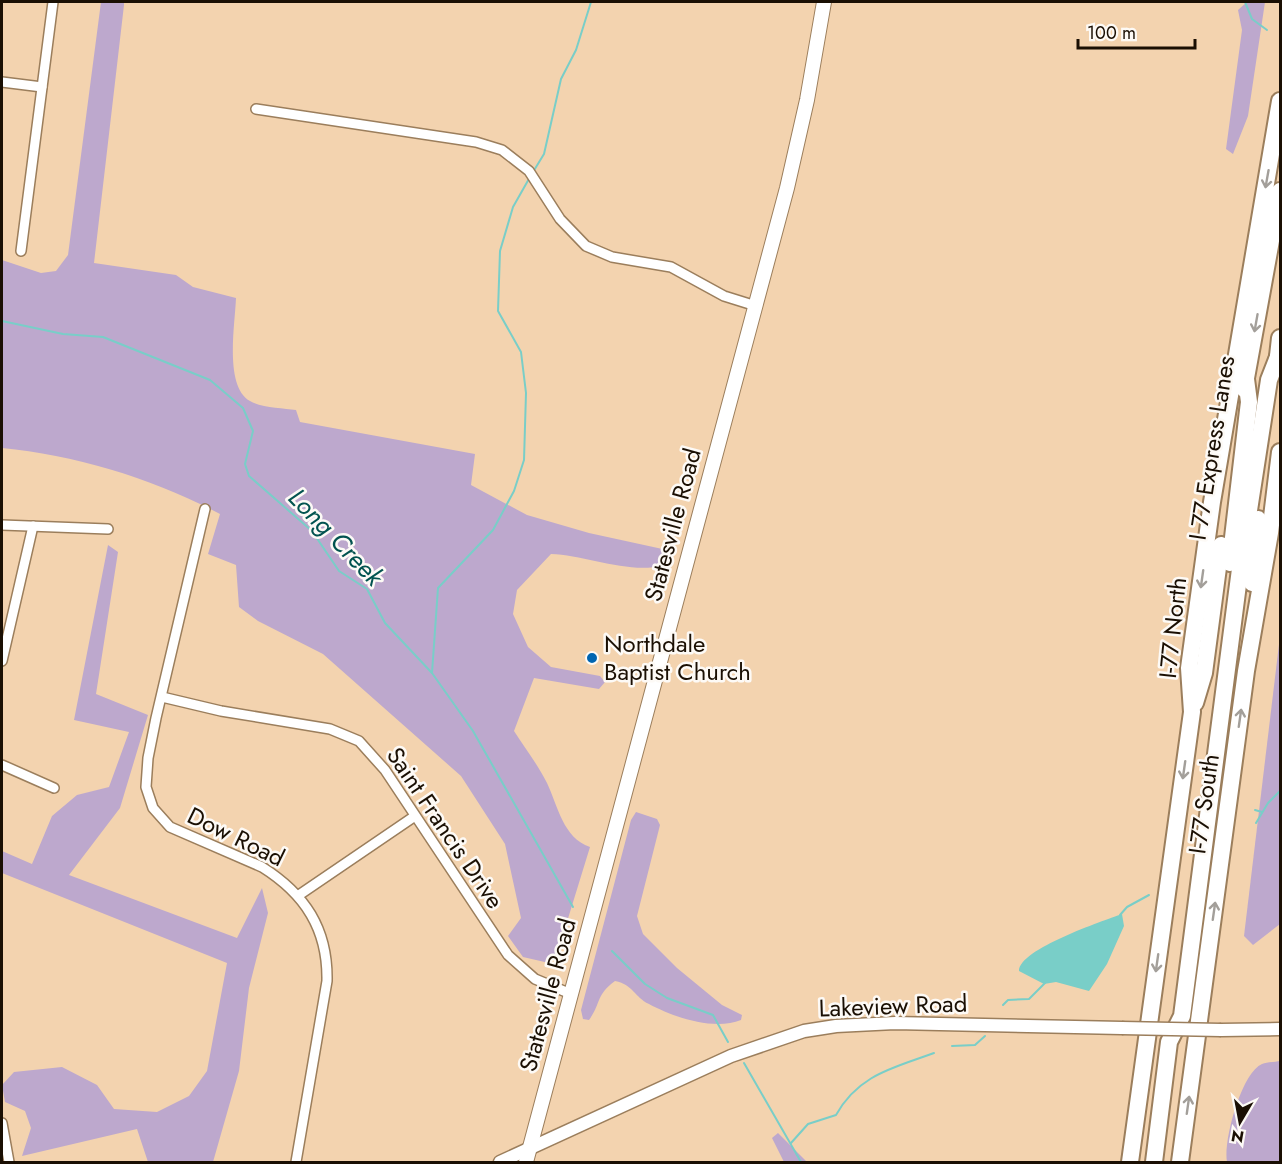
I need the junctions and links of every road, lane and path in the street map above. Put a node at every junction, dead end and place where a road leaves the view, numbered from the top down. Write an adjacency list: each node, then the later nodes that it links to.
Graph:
1 (53, 2): 4 (street)
2 (824, 2): 9 (main road, Statesville Road)
3 (2, 82): 4 (street)
4 (42, 87): 8 (street)
5 (1281, 101): 21 (highway, I-77 North, one-way to 21)
6 (256, 109): 9 (street)
7 (1281, 191): 12 (highway, I 77 Express Lanes, one-way to 12)
8 (21, 251)
9 (756, 306): 26 (main road, Statesville Road)
10 (1281, 338): 11 (highway)
11 (1278, 357): 19 (highway); 27 (highway)
12 (1246, 379): 21 (highway, I 77 Express Lanes); 27 (highway)
13 (1281, 452): 19 (highway, I-77 South)
14 (205, 509): 20 (street, Dow Road)
15 (2, 525): 16 (street)
16 (33, 526): 17 (street); 18 (street)
17 (108, 529)
18 (2, 661)
19 (1246, 670): 39 (highway, I-77 South, one-way to 19)
20 (162, 697): 24 (street, Saint Francis Drive); 25 (street, Dow Road)
21 (1192, 712): 36 (highway, I-77 North, one-way to 36)
22 (2, 765): 23 (street)
23 (54, 788)
24 (415, 816): 25 (street); 26 (street, Saint Francis Drive)
25 (299, 895): 34 (street, Dow Road)
26 (571, 994): 32 (main road, Statesville Road)
27 (1181, 994): 28 (highway)
28 (1176, 1029): 29 (main road, Lakeview Road, bridge); 30 (highway); 32 (main road, Lakeview Road, bridge)
29 (1281, 1029)
30 (1171, 1065): 37 (highway); 38 (highway)
31 (2, 1123): 33 (street)
32 (528, 1156): 35 (main road, Lakeview Road)
33 (9, 1162)
34 (296, 1162)
35 (500, 1162)
36 (1130, 1162)
37 (1154, 1162)
38 (1163, 1162)
39 (1180, 1162)

